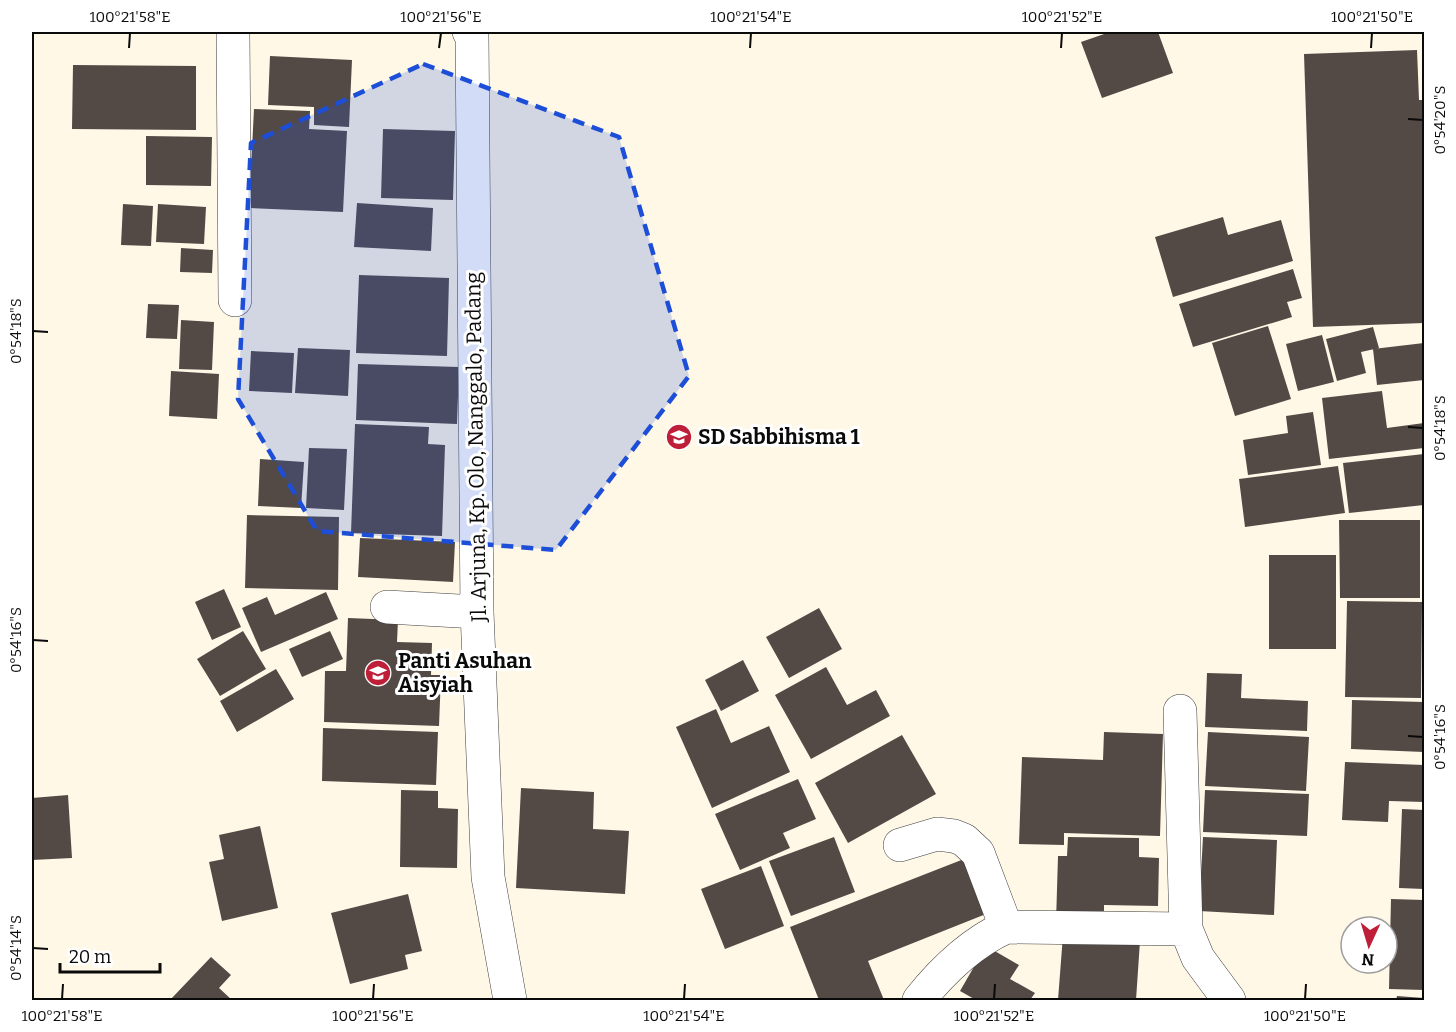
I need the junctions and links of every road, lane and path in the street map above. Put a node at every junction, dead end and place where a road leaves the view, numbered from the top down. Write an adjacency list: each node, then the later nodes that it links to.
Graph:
1 (233, 32): 3 (street)
2 (470, 33): 5 (street, Jl. Arjuna, Kp. Olo, Nanggalo, Padang)
3 (236, 300)
4 (387, 607): 5 (street)
5 (477, 612): 10 (street, Jl. Arjuna, Kp. Olo, Nanggalo, Padang)
6 (1179, 711): 9 (street)
7 (900, 844): 8 (street)
8 (1006, 927): 9 (street); 11 (street)
9 (1185, 929): 12 (street)
10 (510, 1000)
11 (920, 1000)
12 (1229, 1000)

